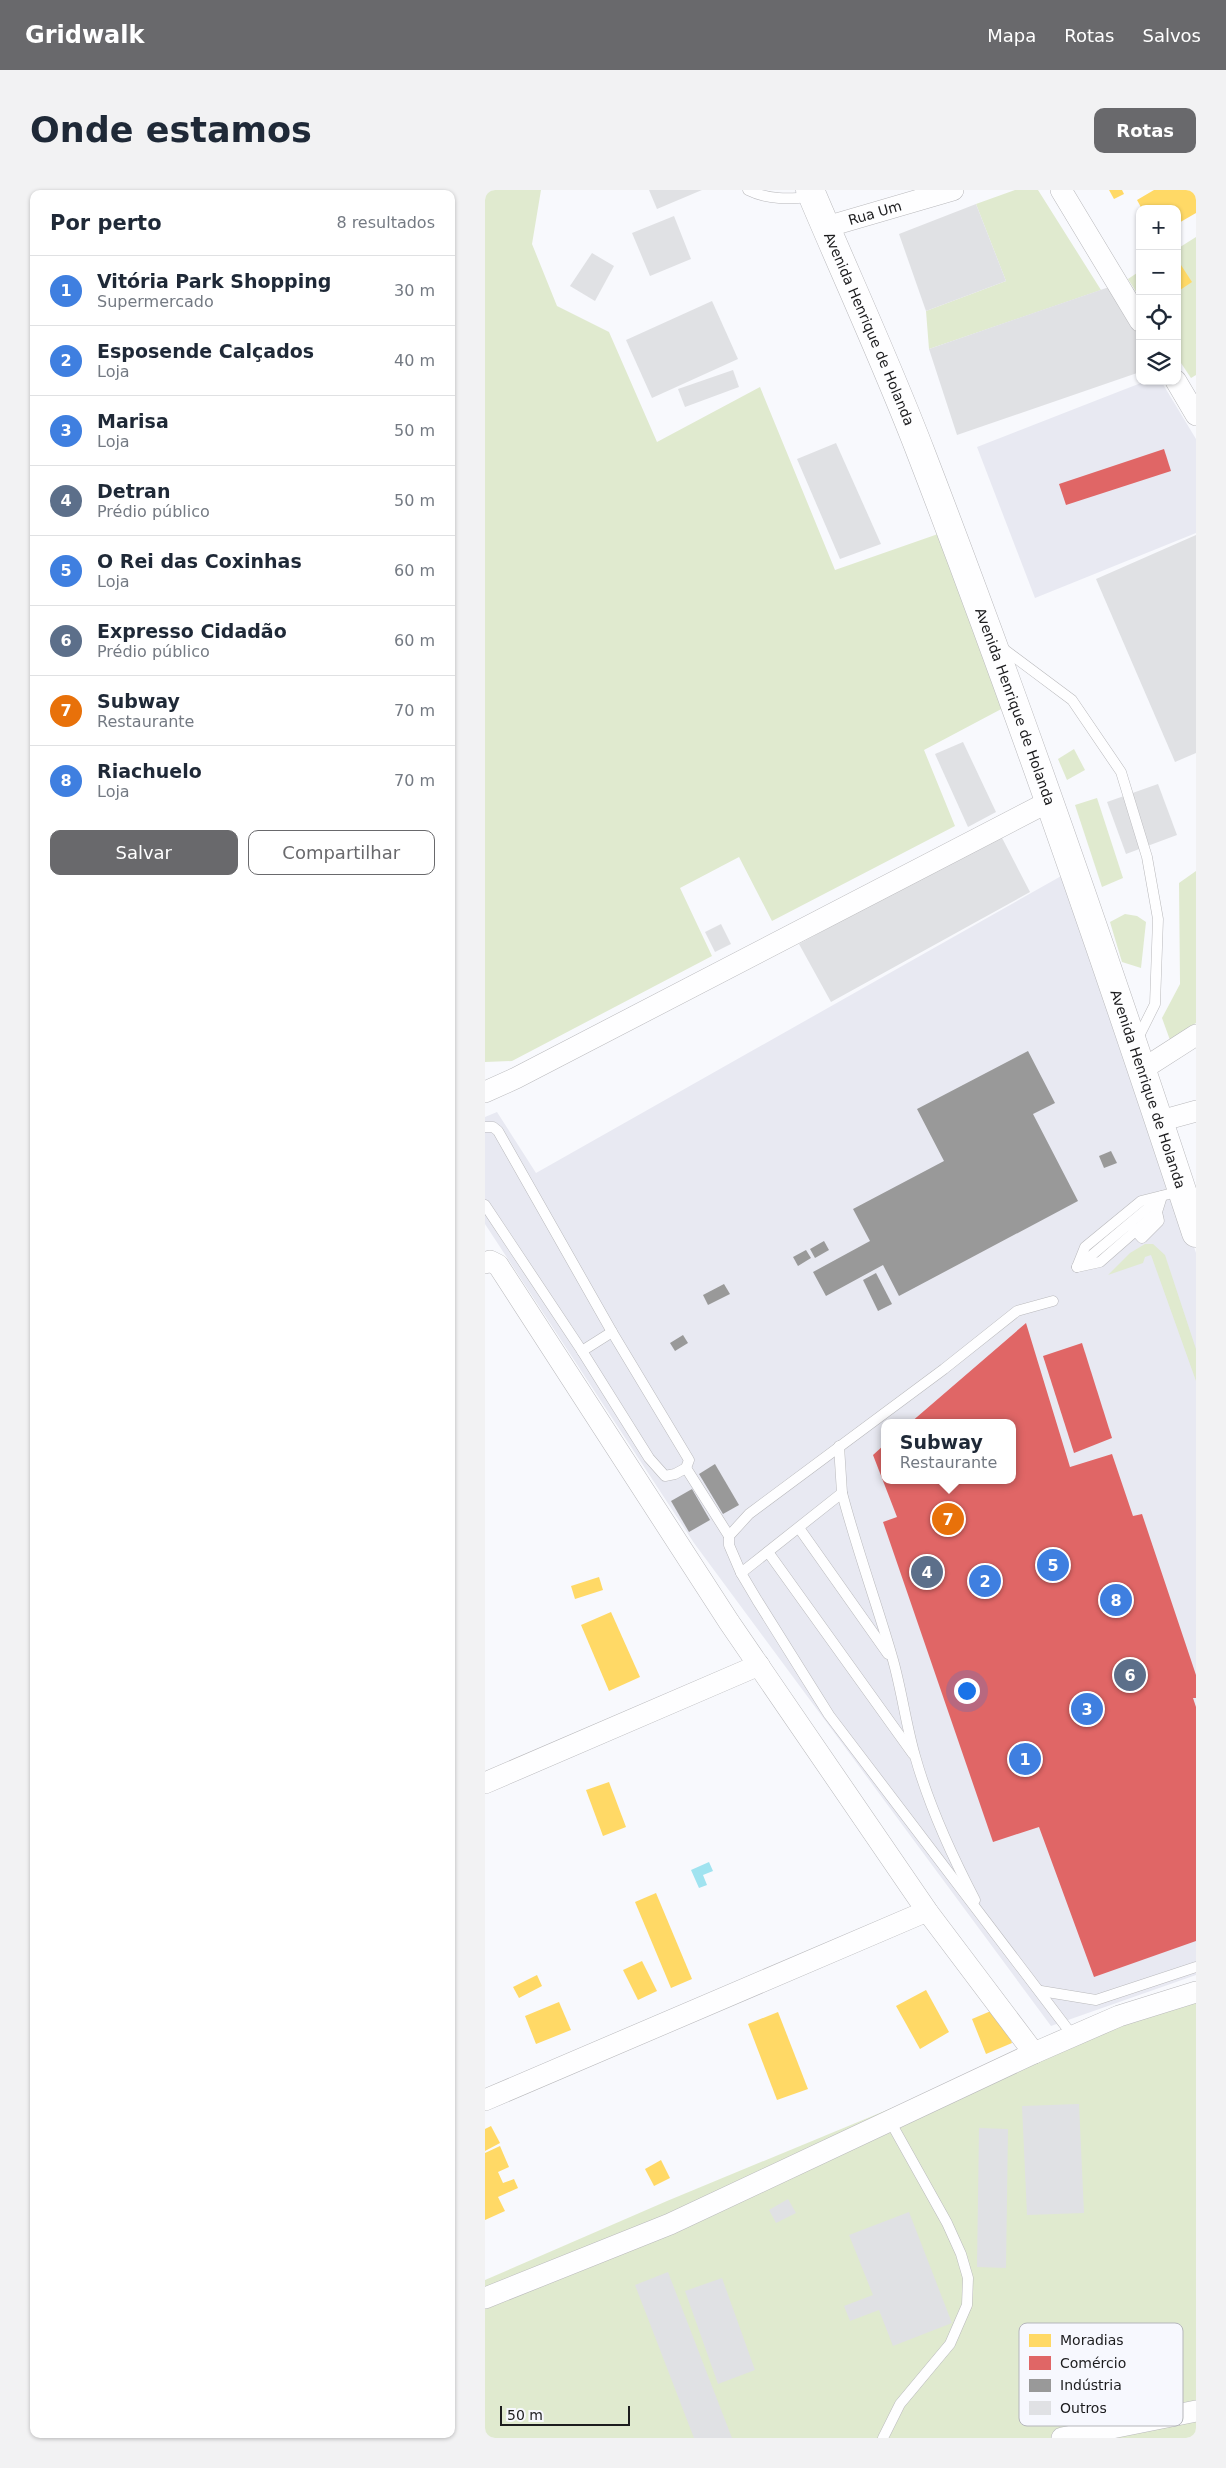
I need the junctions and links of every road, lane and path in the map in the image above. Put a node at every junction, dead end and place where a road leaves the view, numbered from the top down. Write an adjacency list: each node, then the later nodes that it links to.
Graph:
1 (748, 190): 4 (lane)
2 (953, 190): 5 (street, Rua Um)
3 (1061, 190): 6 (street)
4 (812, 193): 5 (main road, Avenida Henrique de Holanda)
5 (826, 227): 9 (main road, Avenida Henrique de Holanda)
6 (1136, 314)
7 (1178, 385): 8 (street)
8 (1196, 415)
9 (990, 638): 10 (main road, Avenida Henrique de Holanda); 12 (lane)
10 (1050, 801): 12 (main road, Avenida Henrique de Holanda); 13 (street)
11 (1196, 1035): 12 (street)
12 (1139, 1057): 15 (main road, Avenida Henrique de Holanda)
13 (485, 1092)
14 (1196, 1111): 15 (street)
15 (1159, 1121): 17 (main road, Avenida Henrique de Holanda)
16 (485, 1127): 23 (lane)
17 (1171, 1191): 19 (lane); 19 (lane); 20 (main road, Avenida Henrique de Holanda)
18 (485, 1205): 24 (lane)
19 (1129, 1224): 19 (lane)
20 (1196, 1232)
21 (485, 1263): 33 (street)
22 (1053, 1301): 25 (lane)
23 (612, 1332): 24 (lane); 26 (lane)
24 (582, 1350): 26 (lane)
25 (839, 1446): 27 (lane); 29 (lane)
26 (687, 1468): 29 (lane)
27 (842, 1493): 28 (lane); 32 (lane)
28 (799, 1528): 30 (lane); 32 (lane)
29 (729, 1536): 31 (lane)
30 (768, 1552): 31 (lane); 34 (lane)
31 (741, 1573): 37 (lane)
32 (894, 1663): 34 (lane)
33 (759, 1665): 35 (street); 36 (street)
34 (915, 1756): 37 (lane)
35 (485, 1783)
36 (927, 1911): 42 (street); 43 (street)
37 (988, 1924): 39 (lane)
38 (1196, 1967): 39 (lane)
39 (1041, 1991): 41 (lane)
40 (1196, 1992): 41 (street)
41 (1073, 2036): 42 (street)
42 (1034, 2053): 44 (street)
43 (485, 2100)
44 (890, 2121): 45 (street); 49 (lane)
45 (485, 2298)
46 (1196, 2411): 47 (street)
47 (1183, 2414)
48 (1121, 2426): 50 (street)
49 (883, 2438)
50 (1061, 2438)

